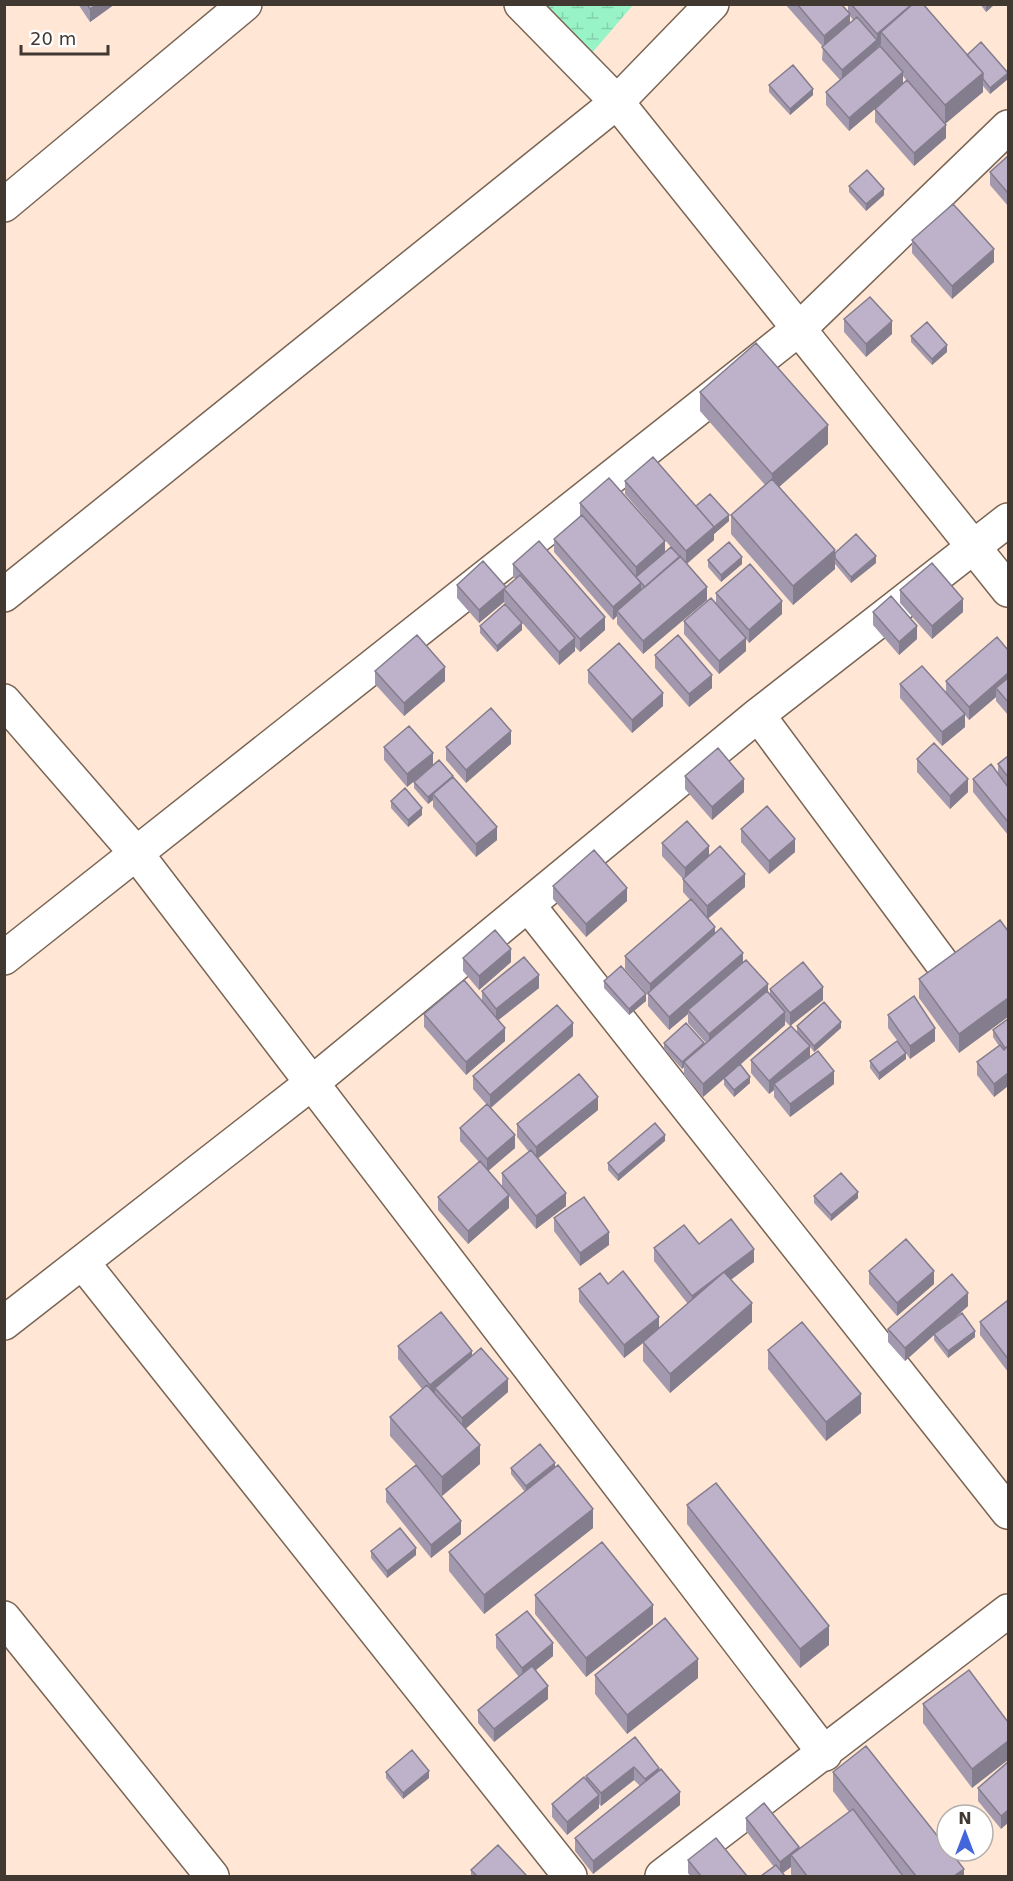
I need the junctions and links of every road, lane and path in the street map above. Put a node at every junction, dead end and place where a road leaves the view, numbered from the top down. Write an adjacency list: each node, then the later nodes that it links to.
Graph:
1 (245, 4): 6 (street)
2 (520, 4): 4 (street)
3 (712, 4): 4 (street)
4 (616, 102): 7 (street); 11 (street)
5 (1008, 127): 7 (street)
6 (4, 205)
7 (800, 328): 9 (street); 14 (street)
8 (1008, 520): 9 (street)
9 (976, 548): 10 (street); 13 (street)
10 (1008, 590)
11 (4, 595)
12 (4, 701): 14 (street)
13 (758, 716): 15 (street); 17 (street)
14 (136, 853): 16 (street); 18 (street)
15 (528, 905): 18 (street); 21 (street)
16 (4, 958)
17 (944, 966)
18 (313, 1082): 19 (street); 24 (street)
19 (83, 1263): 20 (street); 26 (street)
20 (4, 1323)
21 (1008, 1512)
22 (1008, 1611): 24 (street)
23 (4, 1618): 25 (street)
24 (825, 1754): 27 (street)
25 (212, 1876)
26 (570, 1876)
27 (662, 1876)

